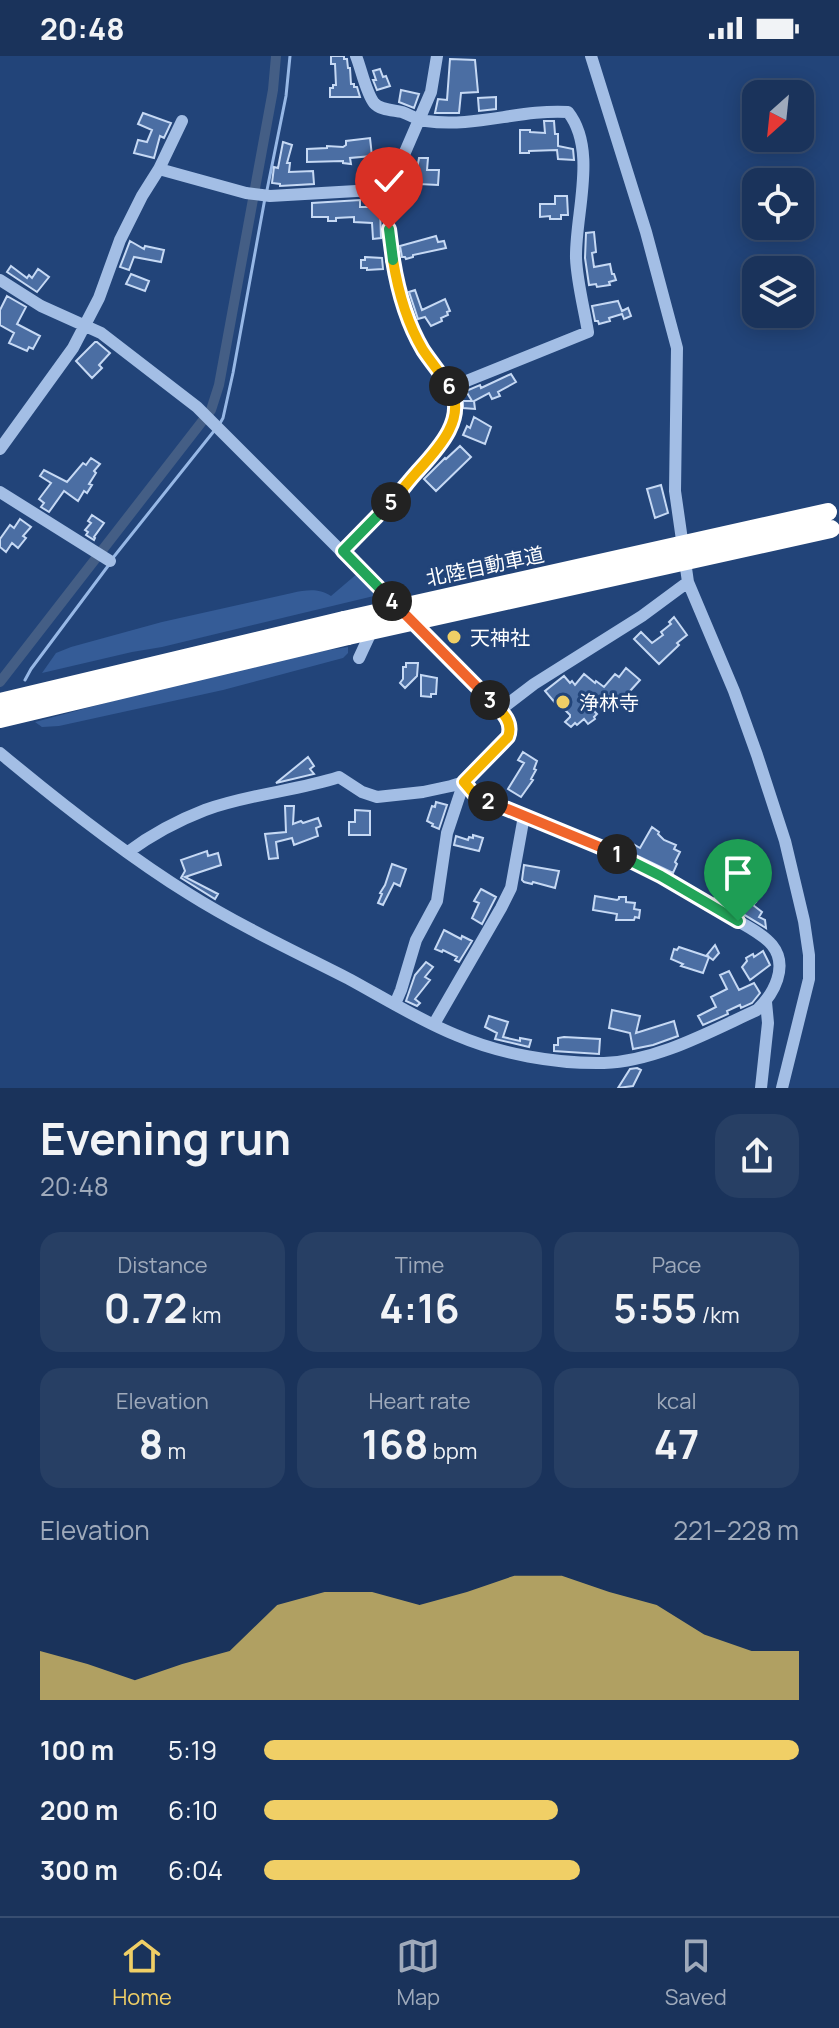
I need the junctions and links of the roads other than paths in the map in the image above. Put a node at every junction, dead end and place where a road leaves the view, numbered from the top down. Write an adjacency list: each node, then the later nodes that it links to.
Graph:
1 (356, 56): 4 (street)
2 (437, 56): 4 (street)
3 (591, 56): 17 (street)
4 (419, 120): 7 (street); 10 (street)
5 (182, 121): 6 (street)
6 (159, 169): 7 (street); 9 (street)
7 (391, 189): 10 (street)
8 (0, 280): 9 (street)
9 (85, 326): 11 (street); 15 (street)
10 (452, 391): 15 (street)
11 (0, 449)
12 (0, 492): 16 (street)
13 (839, 510): 19 (highway, 北陸自動車道, bridge)
14 (839, 527): 19 (highway, 北陸自動車道, bridge)
15 (343, 551): 18 (street)
16 (110, 561)
17 (688, 582): 22 (street); 32 (street)
18 (388, 597): 20 (street); 22 (street)
19 (346, 628): 21 (highway, 北陸自動車道); 23 (highway, 北陸自動車道)
20 (359, 658)
21 (0, 702)
22 (500, 710): 25 (street)
23 (0, 719)
24 (0, 753): 27 (street)
25 (464, 782): 26 (street); 27 (street); 29 (street)
26 (524, 816): 28 (street); 30 (street)
27 (128, 852): 29 (street)
28 (766, 1002): 30 (street); 31 (street)
29 (395, 1004): 30 (street)
30 (434, 1024)
31 (761, 1088)
32 (782, 1088)

